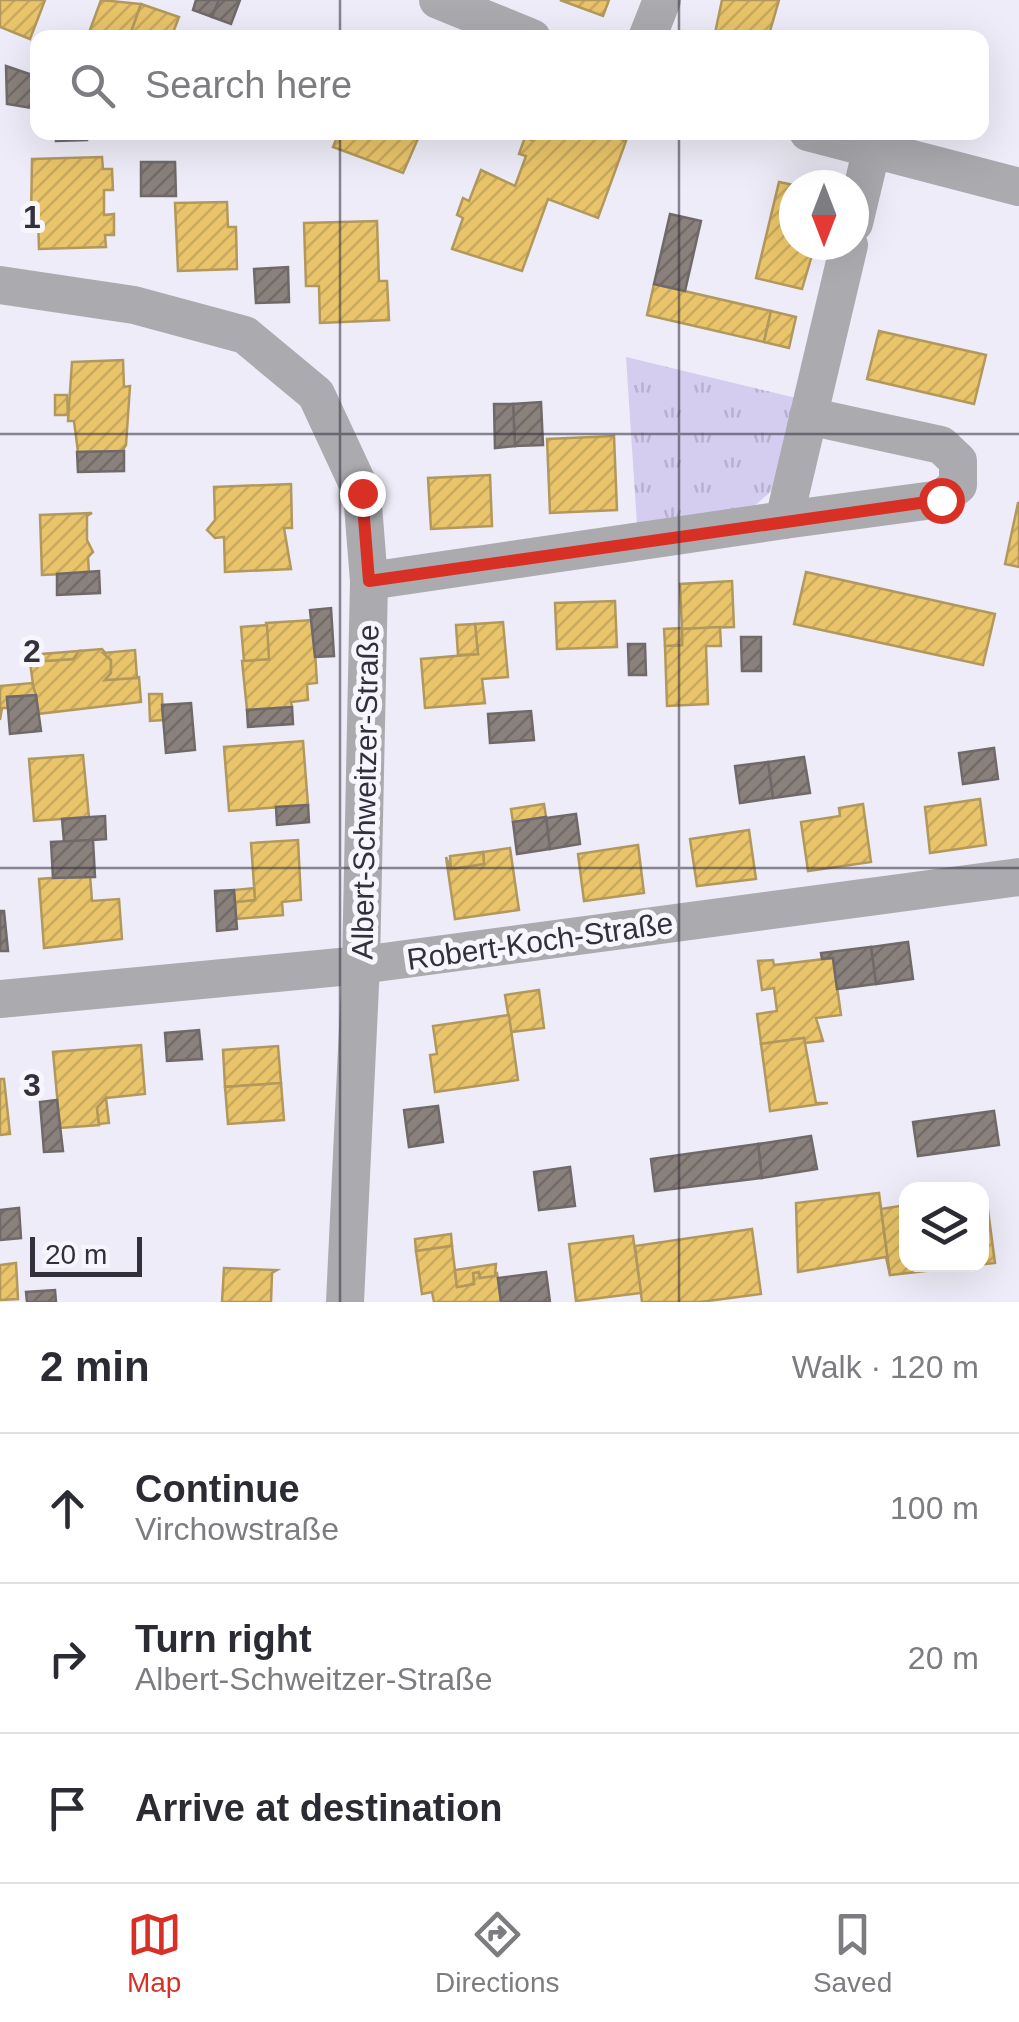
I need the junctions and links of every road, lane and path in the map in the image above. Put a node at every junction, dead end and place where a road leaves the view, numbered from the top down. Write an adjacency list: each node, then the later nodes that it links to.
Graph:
1 (438, 0): 3 (street)
2 (662, 0): 4 (street)
3 (512, 30)
4 (651, 30)
5 (833, 140): 6 (street)
6 (871, 152): 7 (street); 8 (street)
7 (867, 170)
8 (1019, 187)
9 (845, 260): 11 (street)
10 (0, 285): 13 (street, Albert-Schweitzer-Straße)
11 (808, 416): 12 (street); 12 (street)
12 (784, 520): 13 (street)
13 (369, 581): 15 (street, Albert-Schweitzer-Straße)
14 (1019, 878): 15 (street, Robert-Koch-Straße)
15 (361, 964): 16 (street, Robert-Koch-Straße); 17 (street, Albert-Schweitzer-Straße)
16 (0, 999)
17 (345, 1302)

